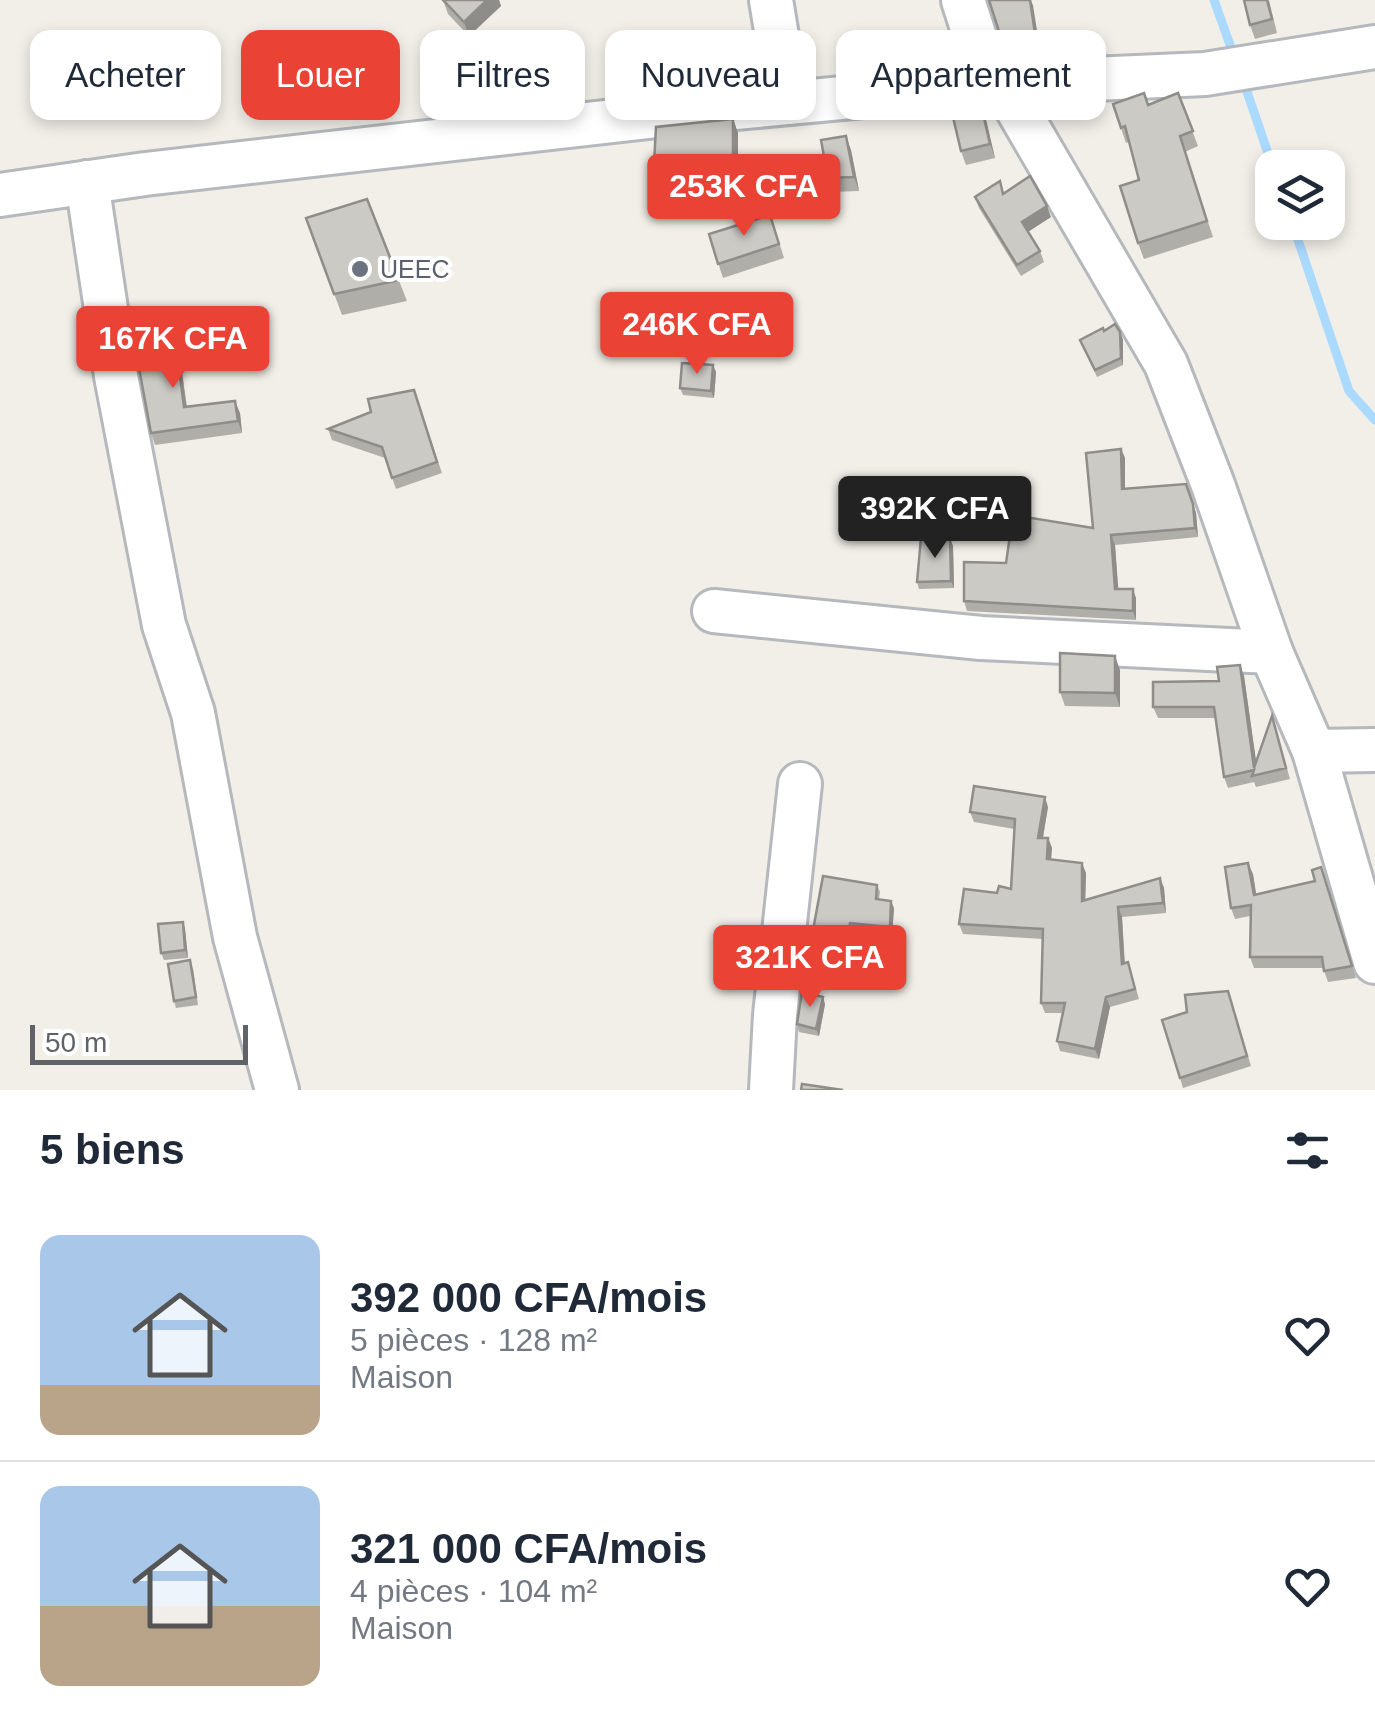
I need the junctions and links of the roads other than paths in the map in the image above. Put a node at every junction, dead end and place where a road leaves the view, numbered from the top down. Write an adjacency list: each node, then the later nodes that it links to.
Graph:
1 (771, 0): 3 (street)
2 (963, 0): 4 (street)
3 (776, 30)
4 (975, 30)
5 (1375, 46): 6 (street)
6 (1106, 79)
7 (637, 120): 9 (street)
8 (1018, 120): 12 (street)
9 (87, 182): 10 (street); 17 (street)
10 (0, 195)
11 (714, 611): 12 (street)
12 (1270, 652): 14 (street)
13 (1375, 750): 14 (street)
14 (1314, 751): 16 (street)
15 (800, 784): 18 (street)
16 (1375, 962)
17 (277, 1090)
18 (771, 1090)

